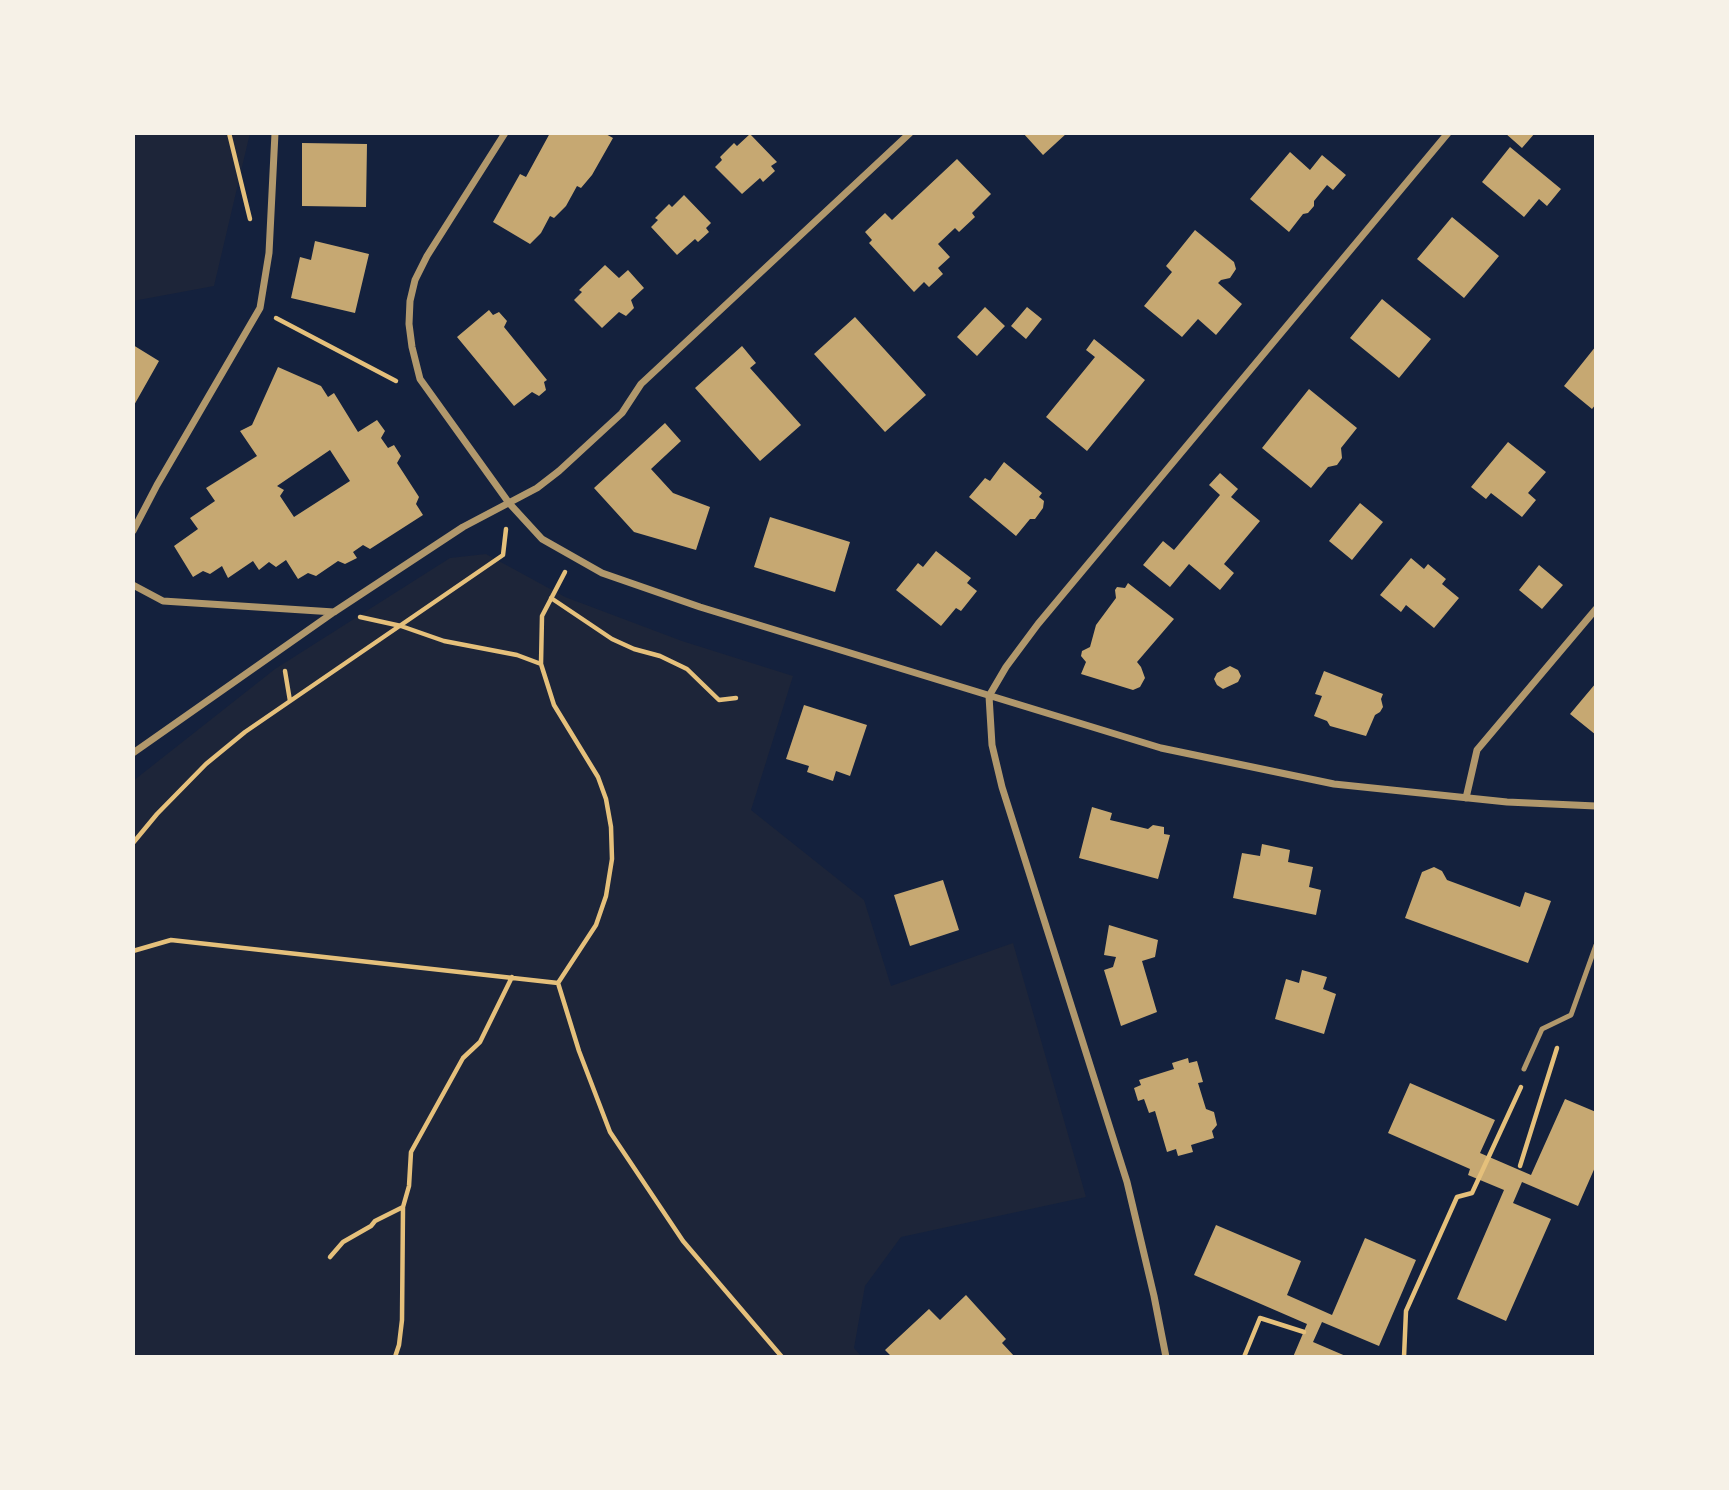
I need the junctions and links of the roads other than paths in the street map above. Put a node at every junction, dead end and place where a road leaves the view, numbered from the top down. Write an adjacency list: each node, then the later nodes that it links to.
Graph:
1 (275, 133): 6 (street)
2 (505, 133): 5 (street)
3 (910, 133): 5 (street)
4 (1448, 133): 10 (street)
5 (509, 503): 9 (street); 10 (street)
6 (133, 531)
7 (133, 585): 9 (street)
8 (1596, 609): 12 (street)
9 (334, 612): 11 (street)
10 (989, 696): 12 (street); 16 (street)
11 (133, 753)
12 (1466, 799): 13 (street)
13 (1596, 806)
14 (1596, 945): 15 (lane)
15 (1524, 1069)
16 (1166, 1357)

